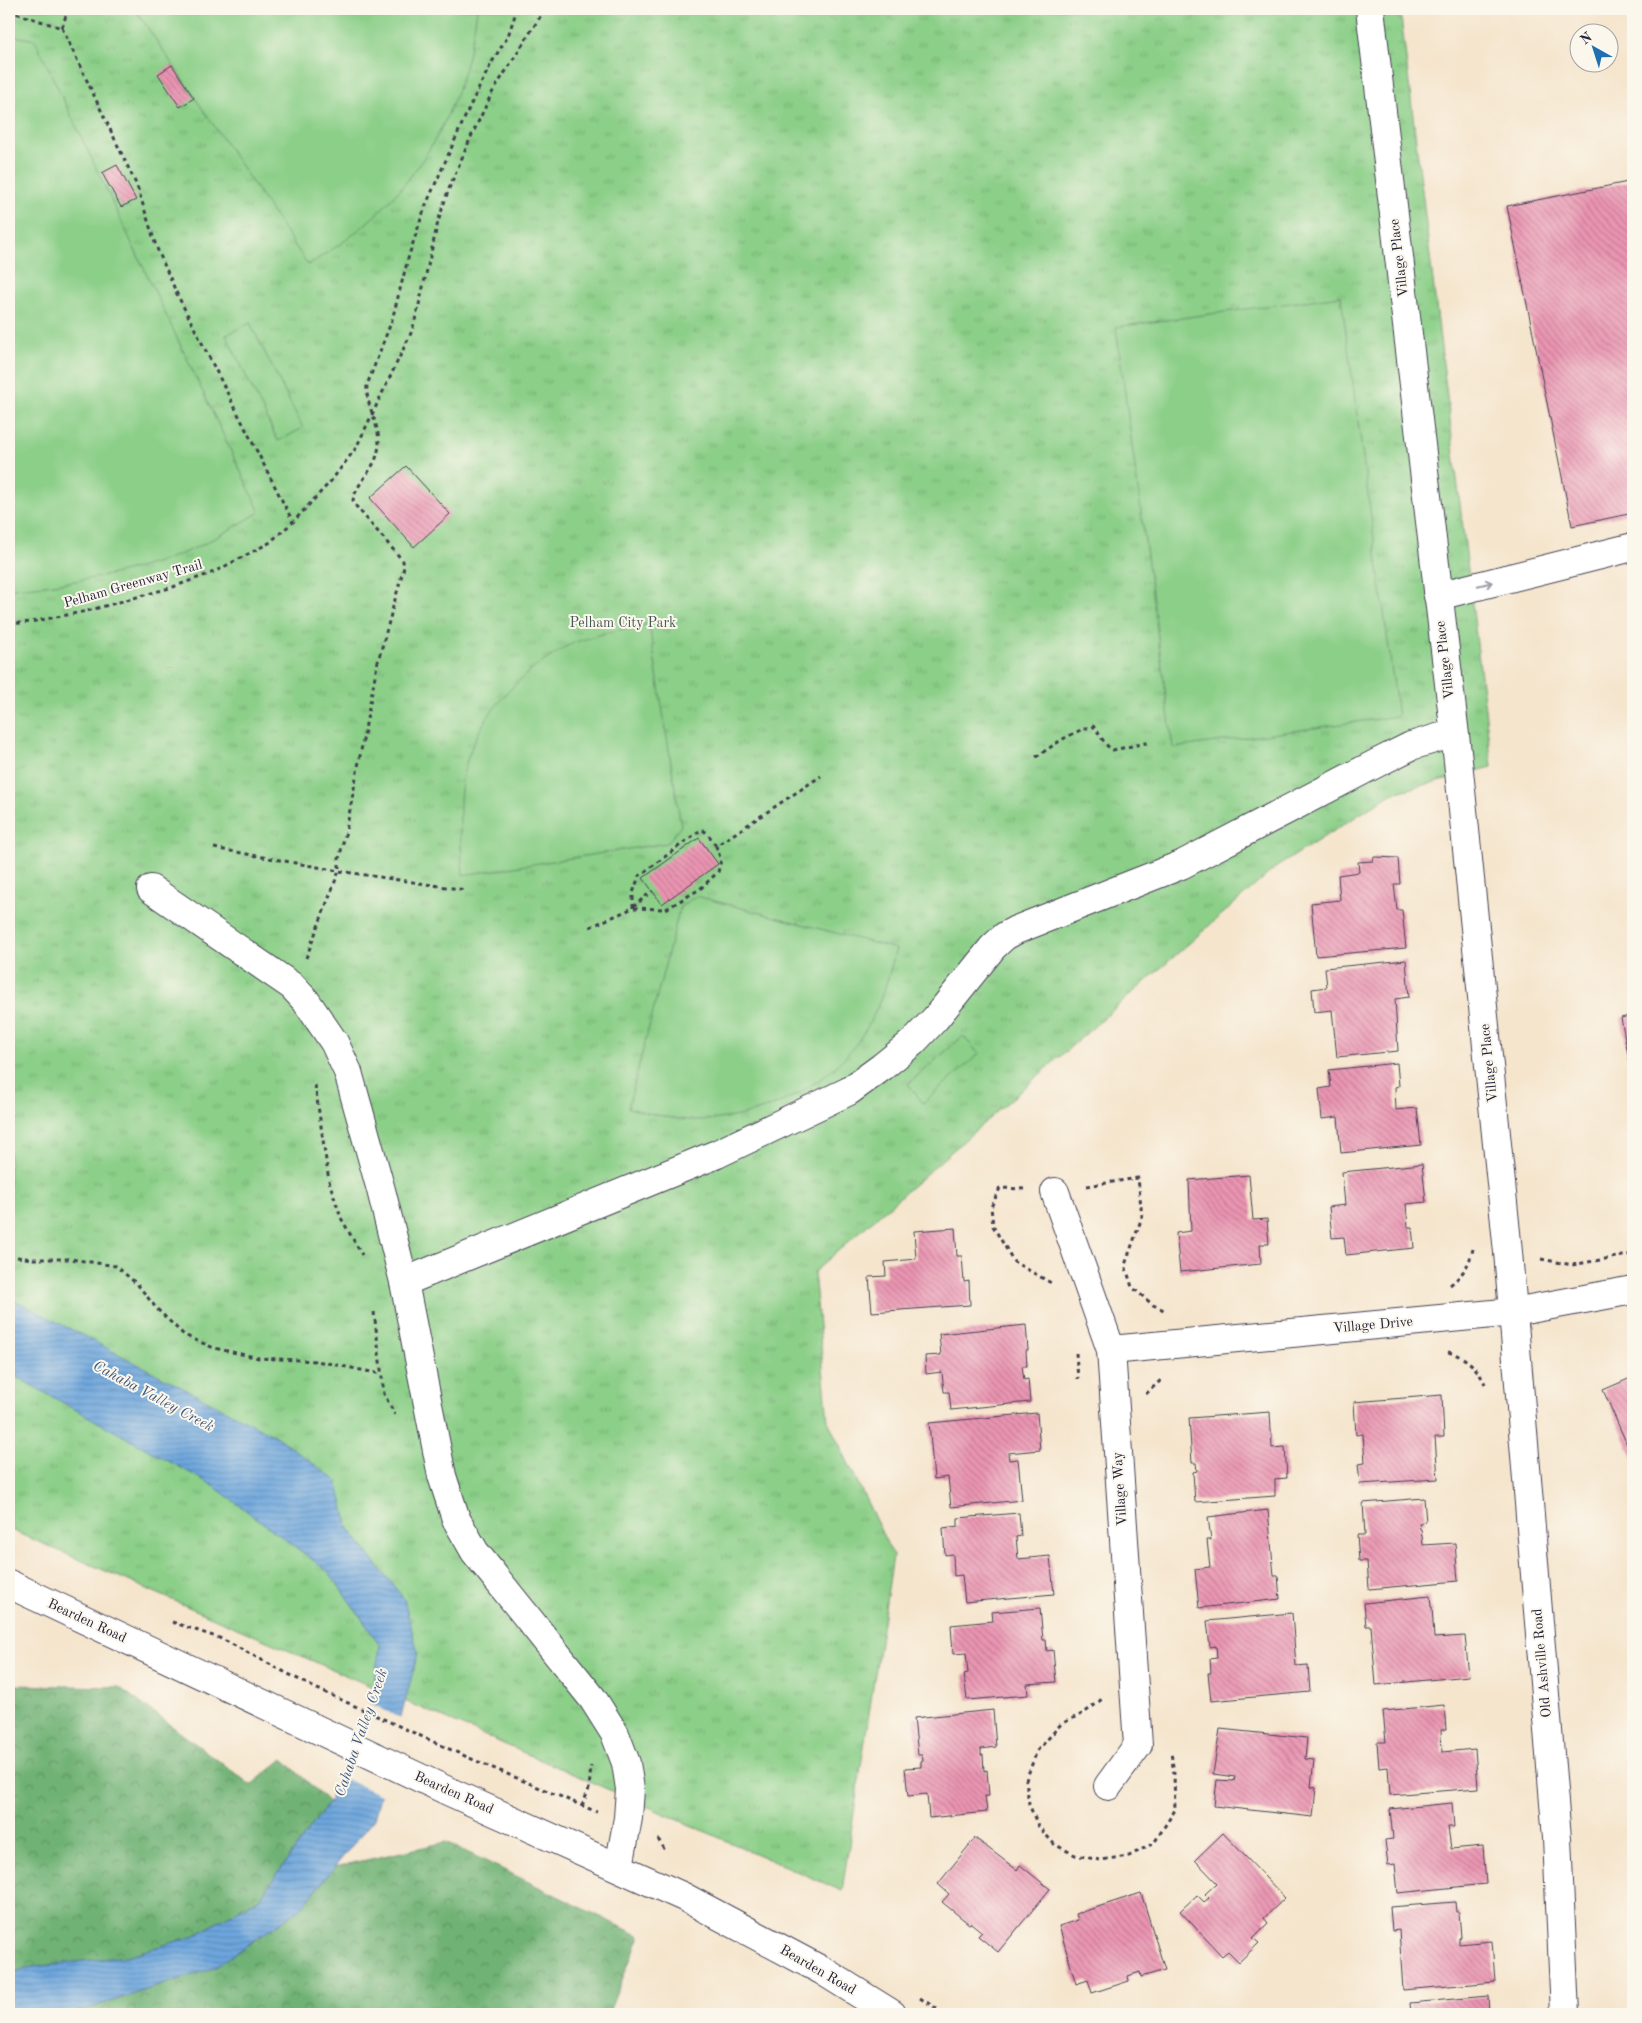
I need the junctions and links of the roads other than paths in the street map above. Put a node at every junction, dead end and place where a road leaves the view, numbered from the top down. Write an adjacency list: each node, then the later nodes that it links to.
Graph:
1 (1370, 9): 3 (street, Village Place)
2 (1633, 547): 3 (street, one-way to 2)
3 (1438, 596): 4 (street, Village Place)
4 (1454, 733): 7 (street); 9 (street, Village Place)
5 (151, 889): 7 (street)
6 (1055, 1192): 10 (street, Village Way)
7 (404, 1282): 13 (street)
8 (1633, 1290): 9 (street, Village Drive)
9 (1514, 1312): 10 (street, Village Drive); 15 (street, Old Ashville Road)
10 (1111, 1350): 12 (street, Village Way)
11 (9, 1584): 13 (street, Bearden Road)
12 (1108, 1786)
13 (619, 1866): 14 (street, Bearden Road)
14 (892, 2014)
15 (1565, 2014)

